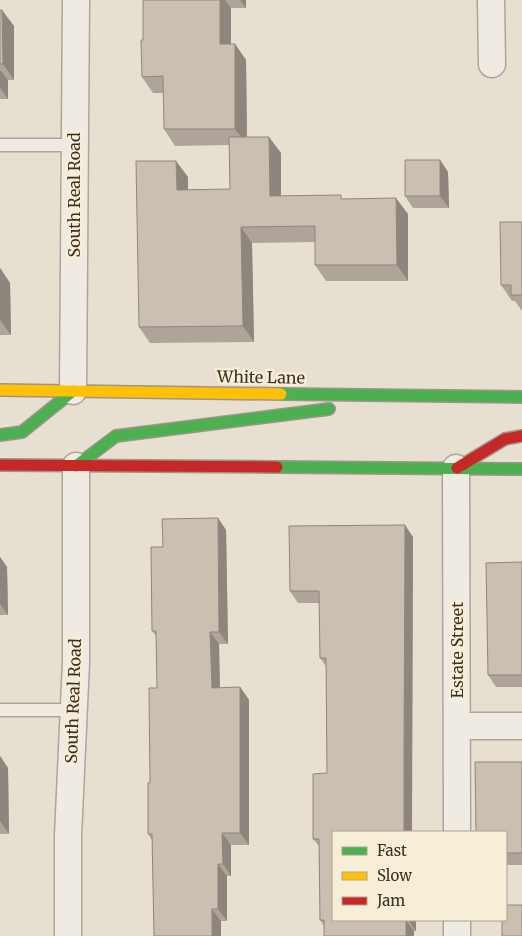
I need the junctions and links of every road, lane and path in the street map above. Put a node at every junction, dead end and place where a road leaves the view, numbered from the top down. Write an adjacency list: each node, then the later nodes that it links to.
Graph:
1 (76, 0): 5 (street, South Real Road)
2 (491, 0): 3 (street)
3 (492, 64)
4 (0, 145): 5 (lane)
5 (74, 145): 7 (street, South Real Road)
6 (0, 390): 7 (main road, White Lane)
7 (73, 391): 8 (main road, White Lane); 10 (main road)
8 (425, 396): 9 (main road, White Lane); 13 (main road)
9 (522, 397)
10 (0, 435)
11 (522, 436): 14 (main road)
12 (0, 465): 13 (main road)
13 (76, 466): 14 (main road); 17 (street, South Real Road)
14 (456, 468): 15 (main road); 18 (street, Estate Street)
15 (522, 469)
16 (0, 710): 17 (lane)
17 (73, 710): 22 (street, South Real Road)
18 (457, 726): 19 (street); 20 (street, Estate Street)
19 (522, 726)
20 (457, 831)
21 (457, 921): 23 (street)
22 (68, 936)
23 (457, 936)

